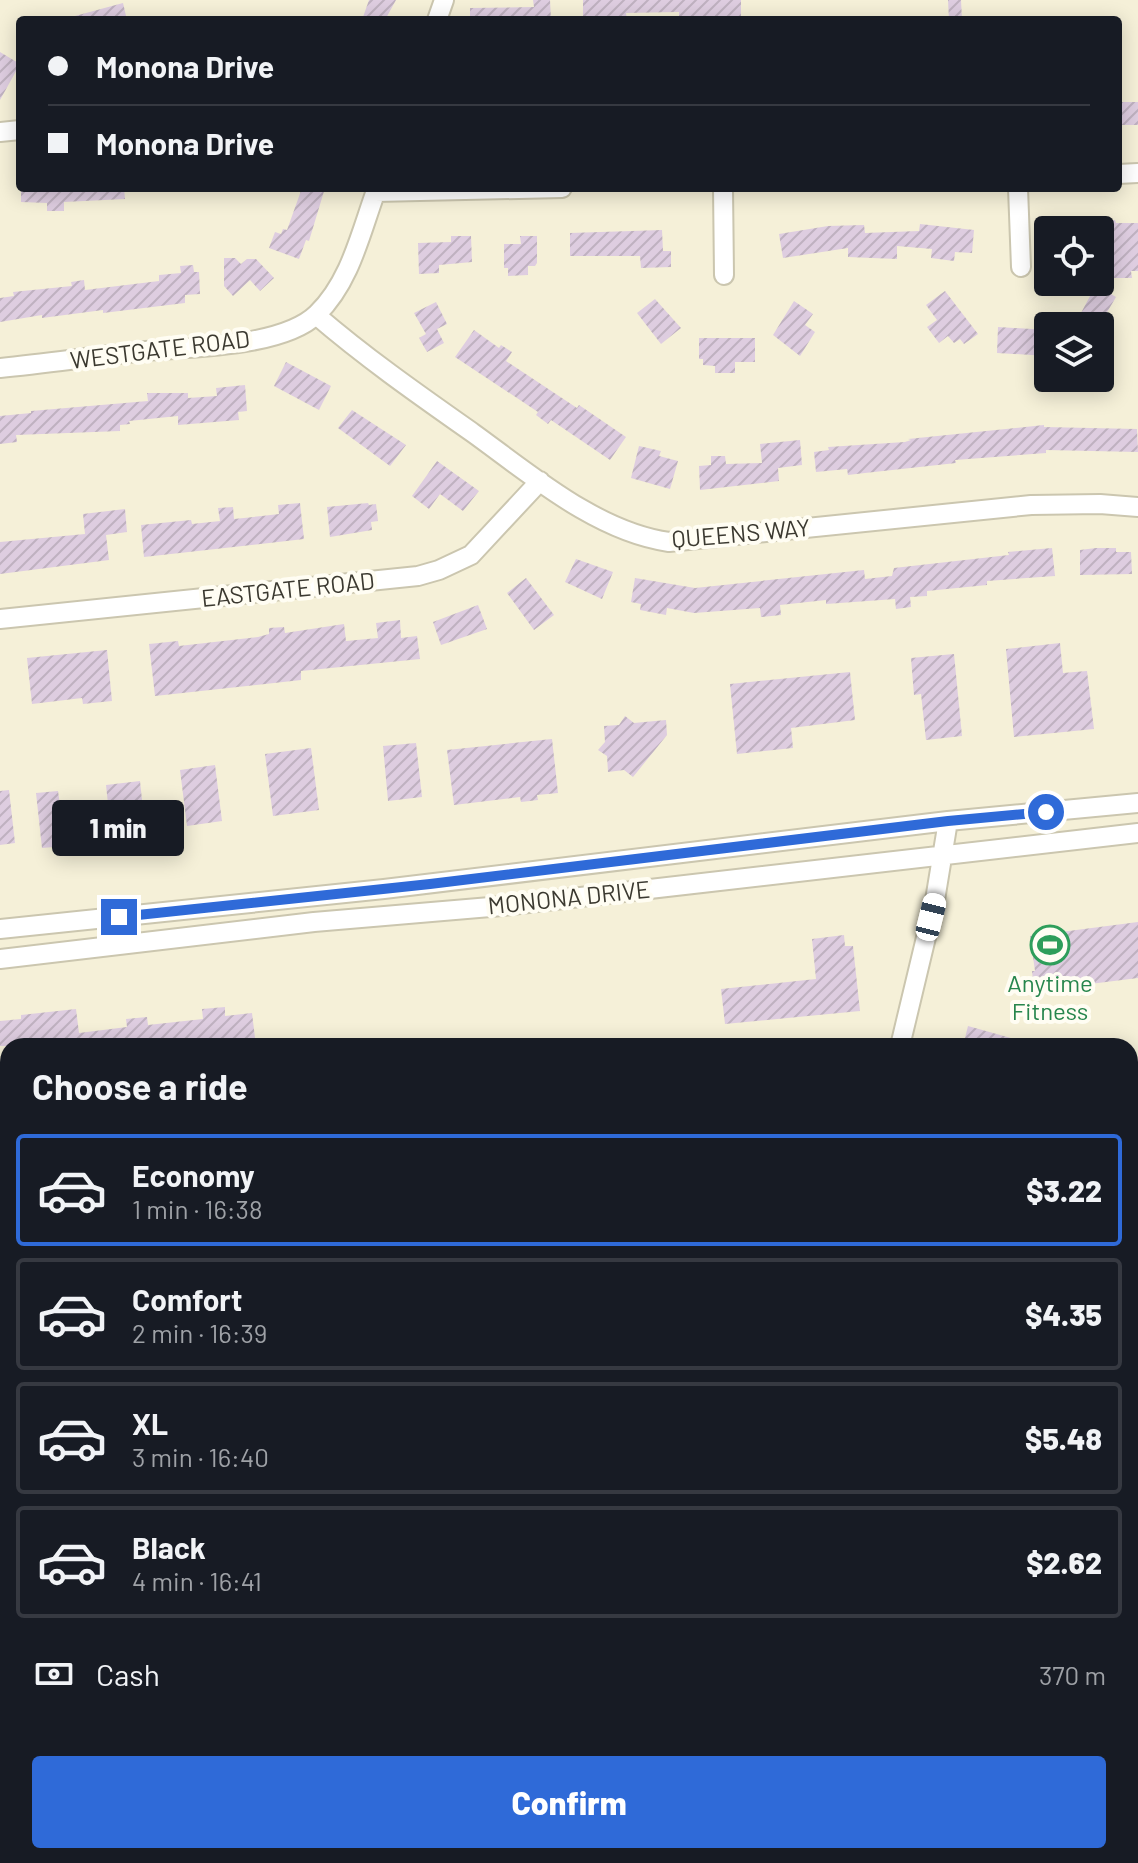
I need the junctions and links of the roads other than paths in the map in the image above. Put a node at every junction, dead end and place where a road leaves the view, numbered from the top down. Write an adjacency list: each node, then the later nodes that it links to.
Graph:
1 (375, 192): 6 (street)
2 (723, 192): 5 (street)
3 (1018, 192): 4 (street)
4 (1021, 267)
5 (724, 275)
6 (316, 315): 7 (street, WESTGATE ROAD); 8 (street, QUEENS WAY)
7 (0, 368)
8 (540, 481): 9 (street, QUEENS WAY); 10 (street, EASTGATE ROAD)
9 (1138, 507)
10 (0, 619)
11 (1138, 803): 12 (street, MONONA DRIVE)
12 (948, 821): 14 (street); 15 (street, MONONA DRIVE)
13 (1138, 833): 14 (street, MONONA DRIVE)
14 (944, 854): 16 (street, MONONA DRIVE); 17 (street)
15 (0, 929)
16 (0, 959)
17 (902, 1038)

